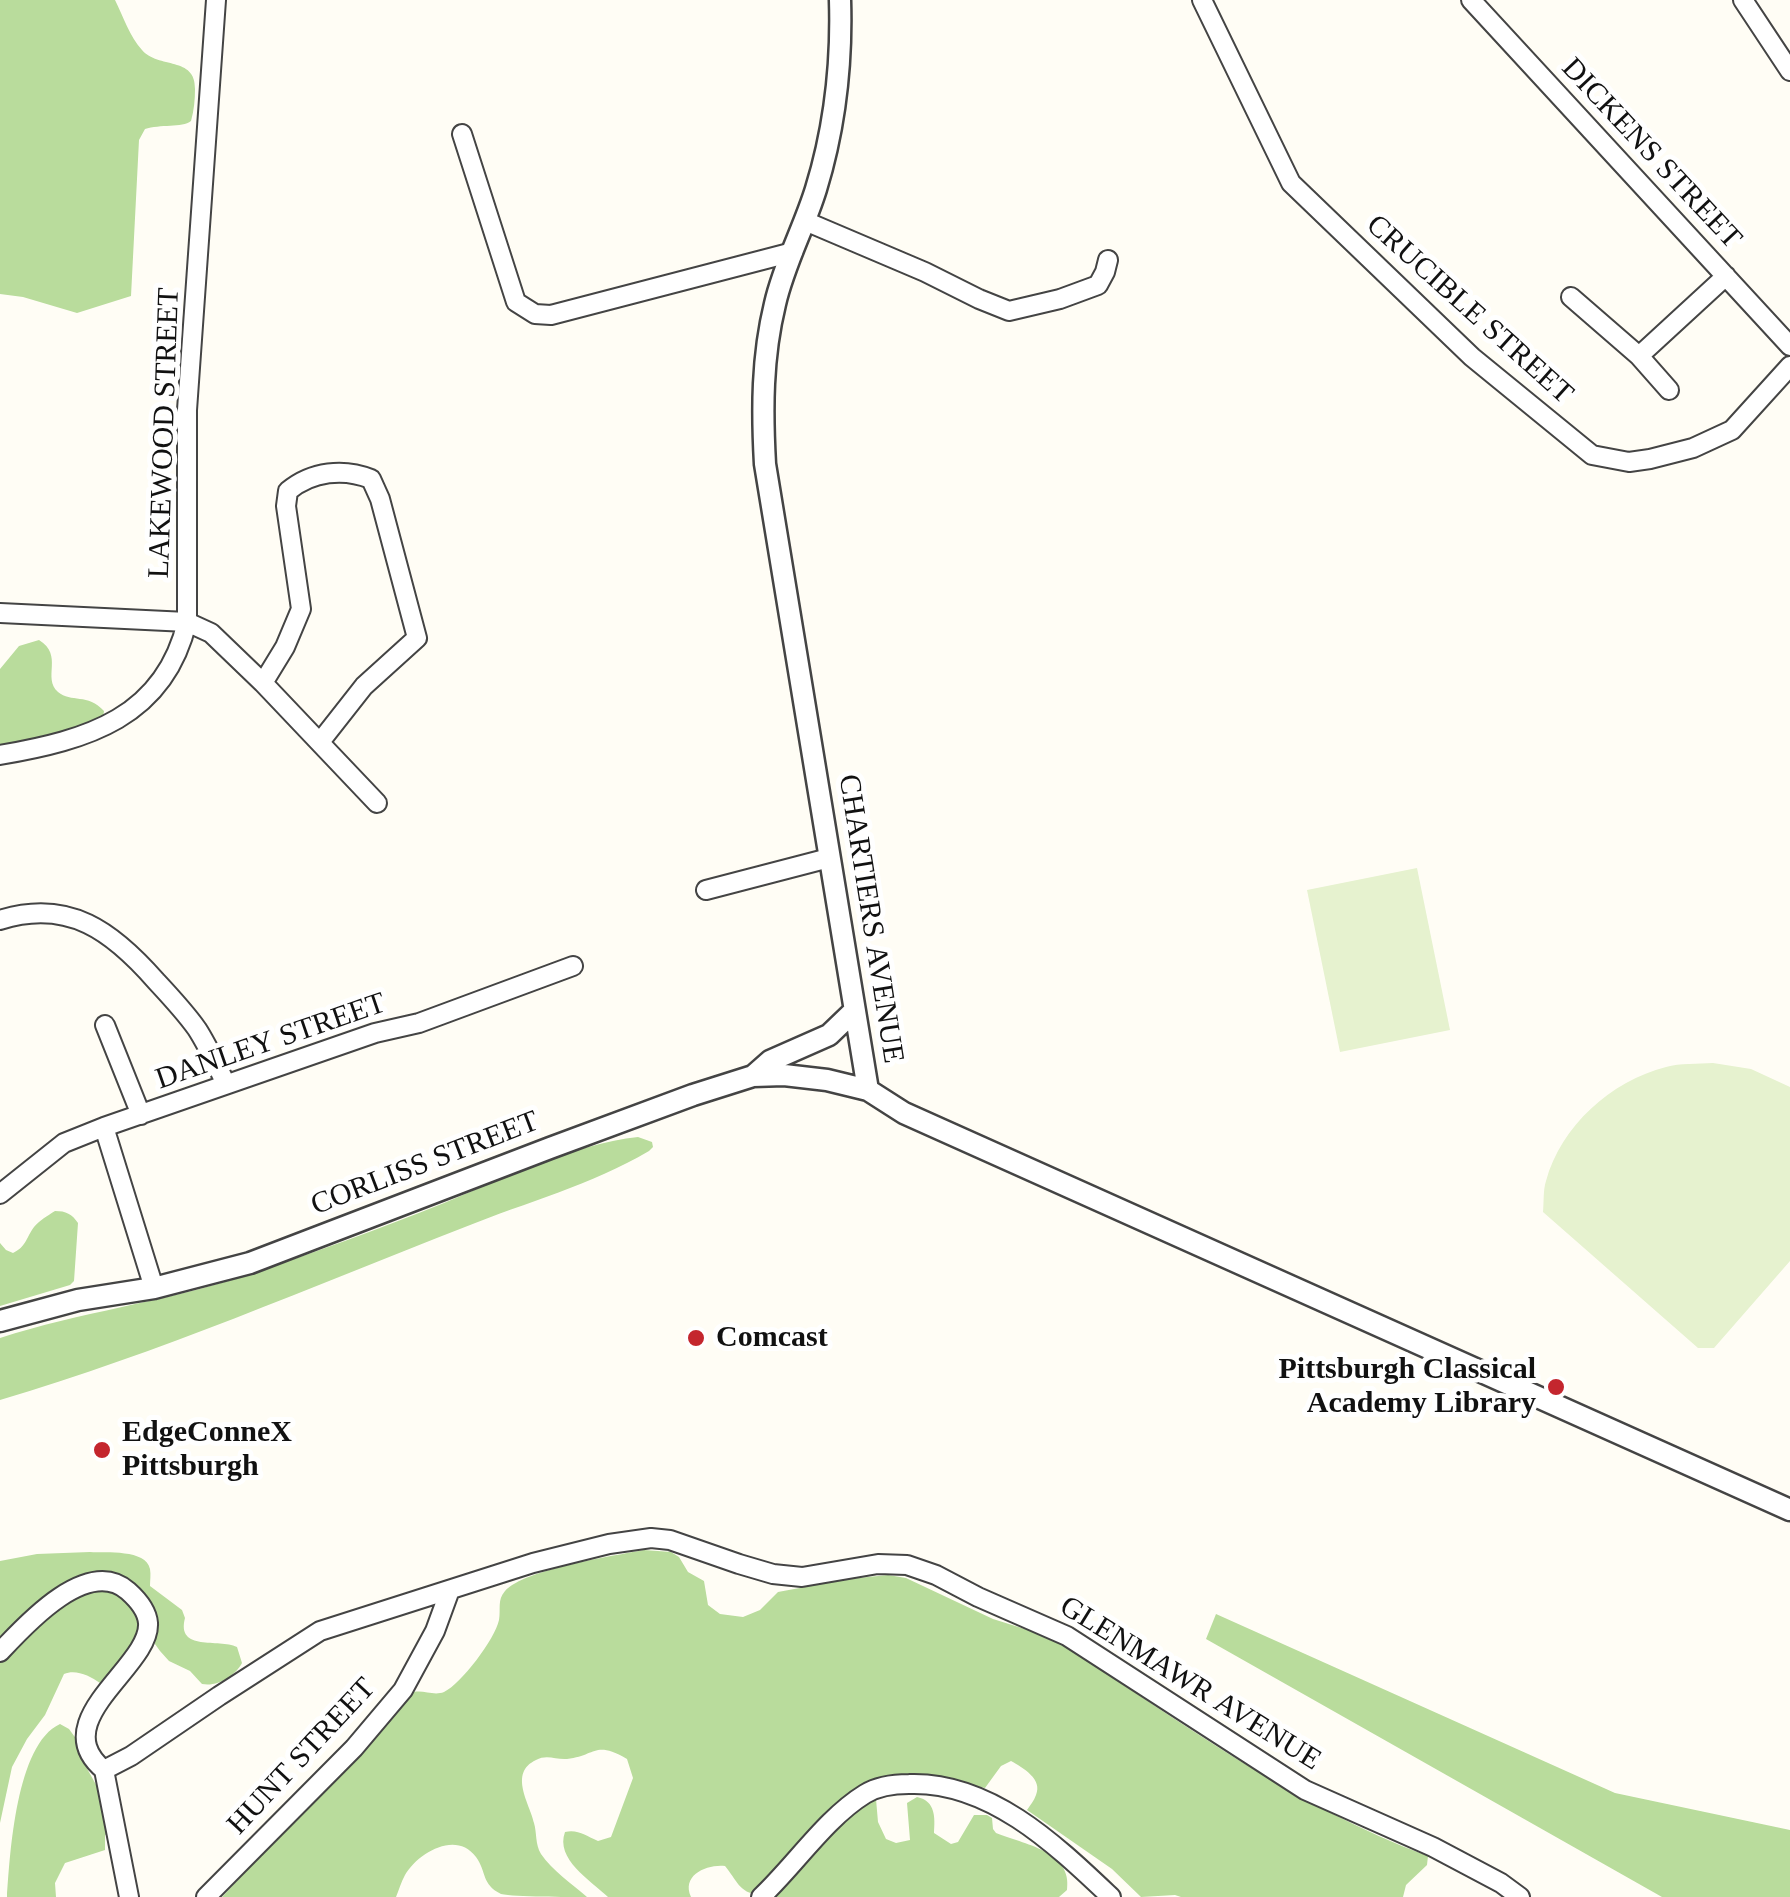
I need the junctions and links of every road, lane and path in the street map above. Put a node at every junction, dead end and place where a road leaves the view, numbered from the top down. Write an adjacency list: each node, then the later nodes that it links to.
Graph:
1 (216, 0): 18 (street, LAKEWOOD STREET)
2 (840, 0): 8 (street, CHARTIERS AVENUE)
3 (1202, 0): 15 (street, CRUCIBLE STREET)
4 (1471, 0): 11 (street, DICKENS STREET)
5 (1743, 0): 6 (street)
6 (1790, 72)
7 (462, 134): 9 (street)
8 (805, 222): 9 (street, CHARTIERS AVENUE); 10 (street)
9 (793, 252): 23 (street, CHARTIERS AVENUE)
10 (1108, 260)
11 (1726, 276): 13 (street, DICKENS STREET); 14 (street)
12 (1571, 297): 14 (street)
13 (1790, 346)
14 (1638, 356): 16 (street)
15 (1790, 366)
16 (1669, 390)
17 (0, 613): 18 (street)
18 (187, 622): 19 (street); 21 (street, LAKEWOOD STREET)
19 (264, 682): 20 (street); 20 (street)
20 (320, 742): 22 (street)
21 (0, 754)
22 (377, 803)
23 (829, 858): 24 (street); 27 (street, CHARTIERS AVENUE)
24 (706, 890)
25 (0, 920): 30 (street)
26 (574, 966): 30 (street, DANLEY STREET)
27 (854, 1011): 29 (street); 31 (street, CHARTIERS AVENUE)
28 (105, 1025): 32 (street)
29 (753, 1076): 31 (street, CORLISS STREET); 35 (street, CORLISS STREET)
30 (226, 1084): 32 (street, DANLEY STREET)
31 (868, 1090): 37 (street, CHARTIERS AVENUE)
32 (141, 1115): 33 (street, DANLEY STREET)
33 (104, 1128): 34 (street, DANLEY STREET); 35 (street)
34 (0, 1194)
35 (154, 1288): 36 (street, CORLISS STREET)
36 (0, 1321)
37 (1790, 1510)
38 (450, 1590): 40 (street, GLENMAWR AVENUE); 42 (street, HUNT STREET); 45 (street, GLENMAWR AVENUE)
39 (0, 1652): 40 (street)
40 (104, 1770): 41 (street)
41 (130, 1897)
42 (206, 1897)
43 (762, 1897): 44 (street)
44 (1111, 1897)
45 (1520, 1897)

